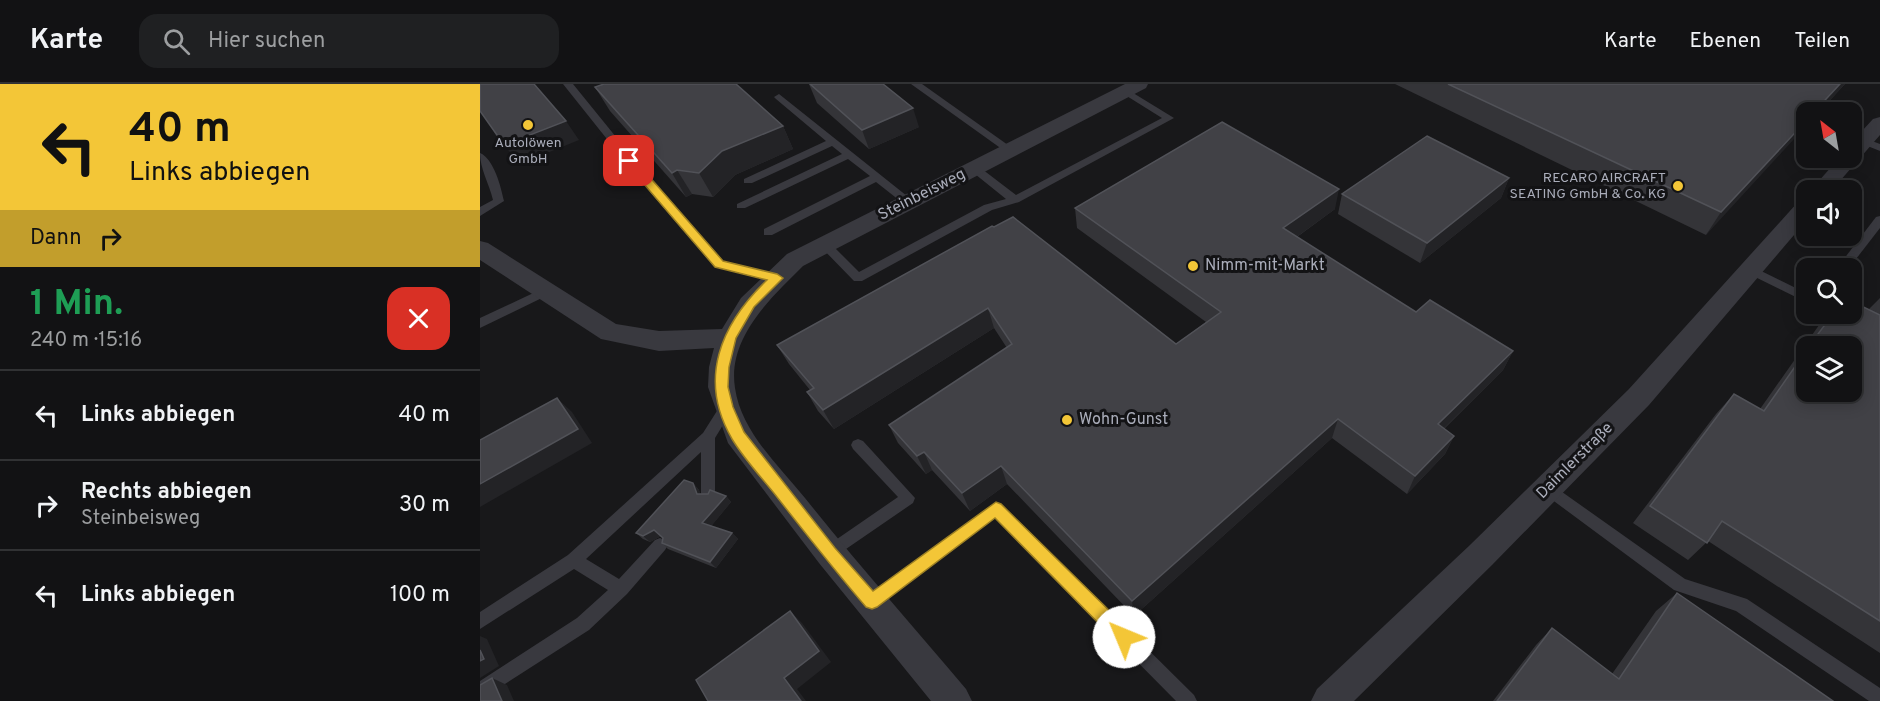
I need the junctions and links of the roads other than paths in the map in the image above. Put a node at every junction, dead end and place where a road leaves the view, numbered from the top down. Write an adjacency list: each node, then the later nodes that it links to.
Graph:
1 (568, 84): 27 (lane)
2 (916, 84): 7 (lane)
3 (1132, 88): 7 (street, Steinbeisweg); 16 (lane)
4 (779, 97): 6 (lane)
5 (1880, 124): 8 (street)
6 (834, 141): 9 (lane); 15 (lane)
7 (1010, 150): 11 (street, Steinbeisweg)
8 (1862, 150)
9 (850, 154): 13 (lane); 18 (lane)
10 (480, 156): 19 (lane)
11 (974, 168): 16 (lane); 17 (street, Steinbeisweg)
12 (1844, 168): 14 (street)
13 (877, 177): 17 (lane); 22 (lane)
14 (1831, 180)
15 (748, 181)
16 (1015, 200): 23 (lane)
17 (908, 202): 23 (street, Steinbeisweg)
18 (741, 206)
19 (480, 212)
20 (1796, 218): 26 (street, Daimlerstraße)
21 (1880, 220): 25 (lane)
22 (768, 232)
23 (825, 245): 27 (street, Steinbeisweg)
24 (480, 249): 28 (street)
25 (1851, 258)
26 (1751, 270): 29 (lane); 35 (street, Daimlerstraße)
27 (777, 278): 31 (street, Steinbeisweg)
28 (544, 292): 30 (lane); 31 (street)
29 (1796, 292)
30 (480, 323)
31 (730, 338): 32 (street, Steinbeisweg)
32 (726, 407): 33 (lane); 38 (street, Steinbeisweg)
33 (708, 438): 36 (lane); 39 (lane)
34 (858, 445): 38 (lane)
35 (1548, 488): 44 (lane); 47 (street, Daimlerstraße)
36 (708, 493)
37 (660, 545): 40 (lane)
38 (830, 553): 41 (street, Steinbeisweg)
39 (574, 560): 40 (lane); 42 (lane)
40 (621, 589): 43 (lane)
41 (872, 602): 45 (street, Steinbeisweg); 46 (lane)
42 (480, 621)
43 (483, 685)
44 (1880, 698)
45 (954, 701)
46 (1188, 701)
47 (1329, 701)

